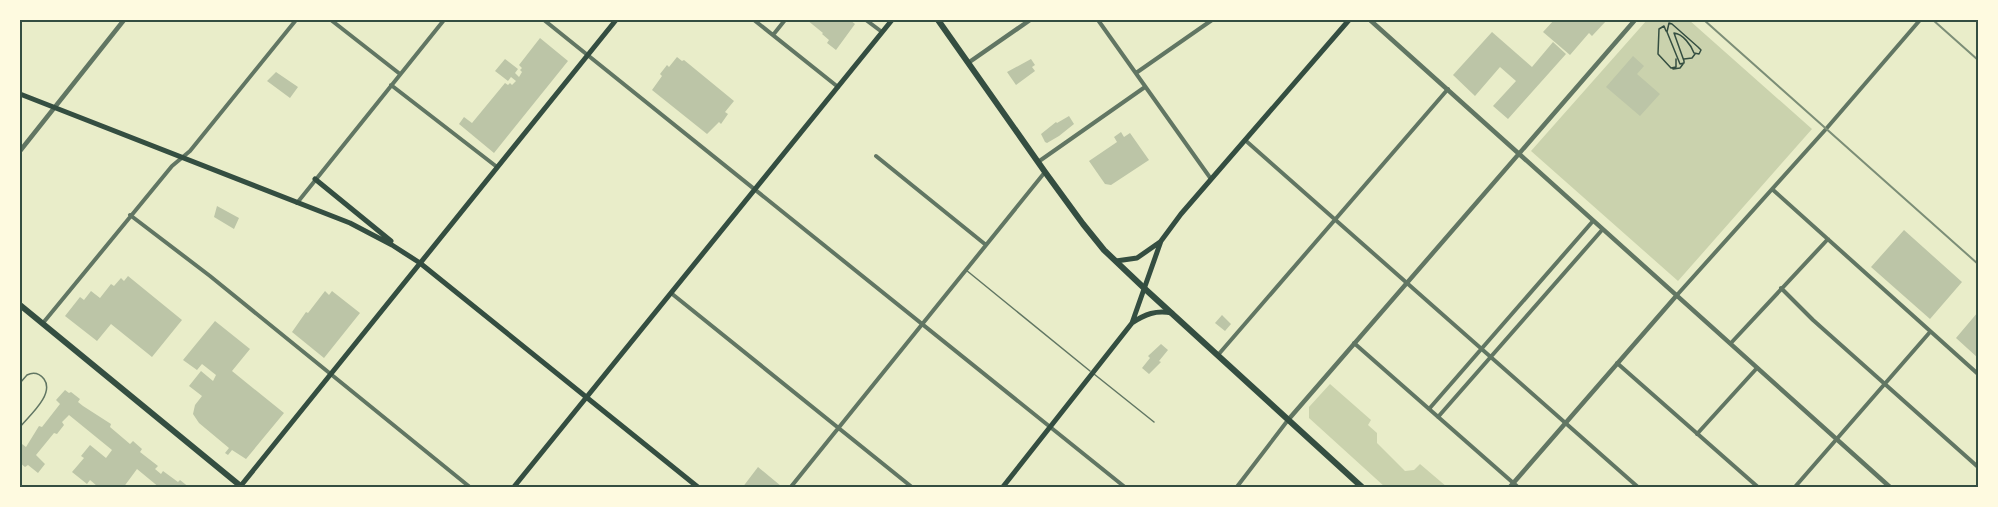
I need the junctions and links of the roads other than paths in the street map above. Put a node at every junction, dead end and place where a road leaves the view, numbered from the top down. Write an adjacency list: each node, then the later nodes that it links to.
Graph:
1 (121, 20): 30 (street)
2 (296, 20): 35 (street)
3 (332, 20): 24 (street)
4 (444, 20): 24 (street)
5 (544, 20): 21 (street)
6 (616, 20): 21 (main road)
7 (754, 20): 20 (street)
8 (785, 20): 20 (street)
9 (866, 20): 19 (street)
10 (892, 20): 19 (main road)
11 (938, 20): 22 (main road)
12 (1029, 20): 22 (street)
13 (1098, 20): 23 (street)
14 (1212, 20): 23 (street)
15 (1349, 20): 31 (main road)
16 (1370, 20): 28 (street)
17 (1635, 20): 33 (street)
18 (1920, 20): 42 (street)
19 (882, 32): 26 (main road)
20 (773, 35): 26 (street)
21 (588, 55): 37 (main road); 41 (street)
22 (968, 63): 36 (main road)
23 (1136, 73): 27 (street)
24 (400, 74): 25 (street)
25 (391, 85): 37 (street); 40 (street)
26 (838, 87): 41 (main road)
27 (1145, 87): 36 (street); 39 (street)
28 (1448, 90): 33 (street); 45 (street)
29 (20, 94): 30 (main road)
30 (53, 108): 32 (street); 35 (main road)
31 (1245, 140): 39 (main road); 45 (street)
32 (20, 151)
33 (1518, 153): 46 (street); 55 (street)
34 (876, 156): 50 (street)
35 (182, 158): 43 (main road); 44 (street)
36 (1038, 162): 38 (main road)
37 (497, 167): 53 (main road)
38 (1045, 172): 50 (street); 52 (main road)
39 (1211, 179): 49 (main road)
40 (315, 180): 43 (street); 51 (main road)
41 (755, 189): 58 (main road); 64 (street)
42 (1772, 189): 48 (street); 59 (street)
43 (297, 203): 51 (main road)
44 (130, 215): 63 (street); 74 (street)
45 (1336, 219): 55 (street); 69 (street)
46 (1593, 222): 47 (street); 68 (street)
47 (1602, 230): 59 (street); 70 (street)
48 (1827, 239): 57 (street); 65 (street)
49 (1161, 241): 52 (main road); 56 (main road)
50 (986, 244): 54 (street)
51 (407, 254): 53 (main road)
52 (1116, 261): 56 (main road)
53 (420, 264): 74 (main road); 78 (main road)
54 (965, 270): 64 (street); 73 (lane)
55 (1406, 282): 66 (street); 68 (street)
56 (1144, 288): 61 (main road); 62 (main road)
57 (1781, 288): 67 (street); 77 (street)
58 (671, 293): 78 (main road); 86 (street)
59 (1677, 296): 67 (street); 71 (street)
60 (20, 305): 63 (main road)
61 (1172, 313): 62 (main road); 69 (main road)
62 (1132, 323): 73 (main road)
63 (43, 324): 91 (main road)
64 (923, 324): 84 (street); 86 (street)
65 (1930, 332): 75 (street); 77 (street)
66 (1354, 344): 79 (street); 81 (street)
67 (1731, 344): 72 (street)
68 (1481, 349): 70 (street); 79 (street)
69 (1218, 355): 81 (main road)
70 (1490, 356): 80 (street); 83 (street)
71 (1617, 363): 83 (street); 87 (street)
72 (1757, 368): 87 (street); 88 (street)
73 (1094, 373): 82 (lane); 84 (main road)
74 (331, 374): 91 (main road); 92 (street)
75 (1978, 374)
76 (20, 383): 85 (lane)
77 (1884, 384): 88 (street); 89 (street)
78 (587, 397): 93 (main road); 94 (main road)
79 (1430, 409): 80 (street)
80 (1438, 417): 90 (street)
81 (1288, 420): 99 (street); 100 (main road)
82 (1154, 422)
83 (1565, 423): 90 (street); 103 (street)
84 (1050, 426): 97 (main road); 98 (street)
85 (20, 427)
86 (838, 427): 95 (street); 96 (street)
87 (1697, 434): 104 (street)
88 (1837, 438): 105 (street); 106 (street)
89 (1978, 466)
90 (1513, 482): 101 (street); 102 (street)
91 (241, 487)
92 (471, 488)
93 (513, 488)
94 (699, 488)
95 (790, 488)
96 (913, 488)
97 (1002, 488)
98 (1126, 488)
99 (1236, 488)
100 (1363, 488)
101 (1509, 488)
102 (1519, 488)
103 (1639, 488)
104 (1759, 488)
105 (1794, 488)
106 (1890, 488)

